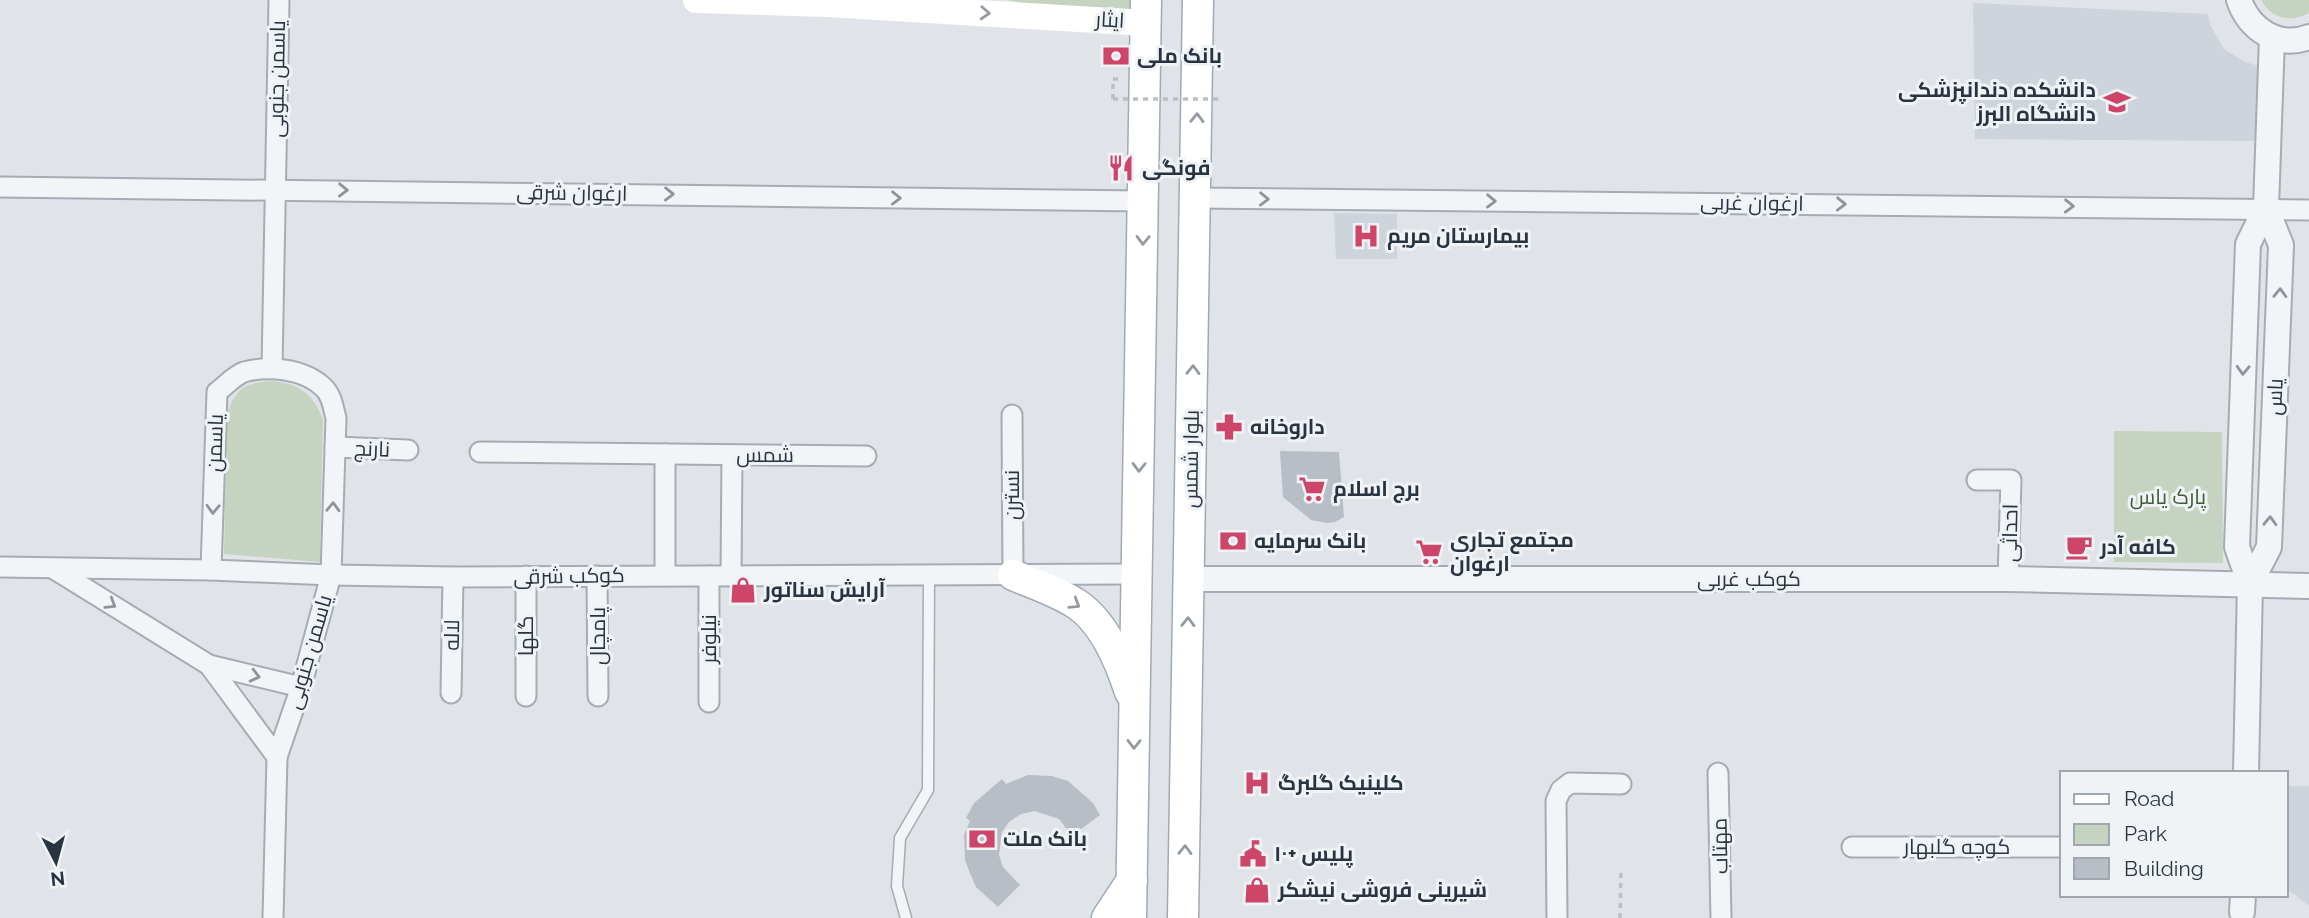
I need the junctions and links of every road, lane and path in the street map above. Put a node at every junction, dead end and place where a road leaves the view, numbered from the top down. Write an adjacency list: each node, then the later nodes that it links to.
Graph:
1 (279, 0): 11 (street, یاسمن جنوبی)
2 (696, 0): 5 (main road, ایثار, one-way to 5)
3 (1198, 0): 12 (main road, بلوار شمس, one-way to 3)
4 (2239, 0): 6 (street)
5 (1146, 11): 13 (main road)
6 (2272, 37): 7 (street); 14 (street, یاس)
7 (2309, 37)
8 (1113, 79): 9 (path, bridge)
9 (1218, 99)
10 (0, 187): 11 (street, ارغوان شرقی)
11 (275, 189): 13 (street, ارغوان شرقی, one-way to 13); 16 (street, یاسمن جنوبی)
12 (1195, 198): 14 (street, ارغوان غربی, one-way to 14); 39 (main road, بلوار شمس, one-way to 12)
13 (1143, 201): 30 (main road, one-way to 30)
14 (2266, 208): 15 (street, ارغوان غربی); 41 (street, یاس, one-way to 41); 41 (street, یاس, one-way to 14)
15 (2309, 210)
16 (272, 368): 17 (street, یاسمن); 28 (street, یاسمن, one-way to 28)
17 (324, 388): 19 (street, یاسمن جنوبی)
18 (1012, 415): 34 (street, نسترن)
19 (335, 447): 20 (street, نارنج); 31 (street, یاسمن جنوبی, one-way to 19)
20 (408, 450)
21 (481, 452): 22 (street, شمس)
22 (665, 454): 23 (street, شمس); 29 (street)
23 (732, 454): 24 (street, شمس); 32 (street)
24 (866, 456)
25 (1977, 480): 40 (street, احداثی)
26 (0, 567): 27 (street, کوکب شرقی)
27 (52, 568): 28 (street, کوکب شرقی); 43 (street, one-way to 43)
28 (211, 570): 31 (street, کوکب شرقی)
29 (665, 574): 36 (street, کوکب شرقی); 37 (street, کوکب شرقی)
30 (1137, 574): 34 (street, کوکب شرقی); 49 (main road)
31 (331, 575): 38 (street, کوکب شرقی); 44 (street, یاسمن جنوبی)
32 (731, 575): 33 (street, کوکب شرقی); 37 (street, کوکب شرقی)
33 (929, 575): 34 (street, کوکب شرقی); 59 (lane)
34 (1013, 575): 49 (main road, one-way to 49)
35 (526, 576): 36 (street, کوکب شرقی); 38 (street, کوکب شرقی); 46 (street, گلها)
36 (597, 576): 47 (street, پامچال)
37 (709, 576): 48 (street, نیلوفر)
38 (453, 577): 45 (street, لاله)
39 (1189, 579): 40 (street, کوکب غربی); 62 (main road, بلوار شمس, one-way to 39)
40 (2008, 579): 41 (street, کوکب غربی)
41 (2250, 584): 42 (street, کوکب غربی); 51 (street, یاس)
42 (2309, 586)
43 (209, 665): 44 (street, one-way to 44); 50 (street)
44 (301, 687): 50 (street, یاسمن جنوبی)
45 (451, 693)
46 (526, 696)
47 (598, 696)
48 (709, 702)
49 (1135, 710): 57 (main road, one-way to 57)
50 (276, 757): 58 (street, یاسمن جنوبی)
51 (2246, 771)
52 (1718, 773): 65 (street, مهتاب)
53 (1621, 784): 63 (street)
54 (1852, 846): 55 (street, کوچه گلبهار)
55 (2060, 847)
56 (1621, 870): 64 (path)
57 (1132, 880): 60 (main road); 61 (main road)
58 (273, 918)
59 (906, 918)
60 (1107, 918)
61 (1131, 918)
62 (1184, 918)
63 (1558, 918)
64 (1620, 918)
65 (1721, 918)

